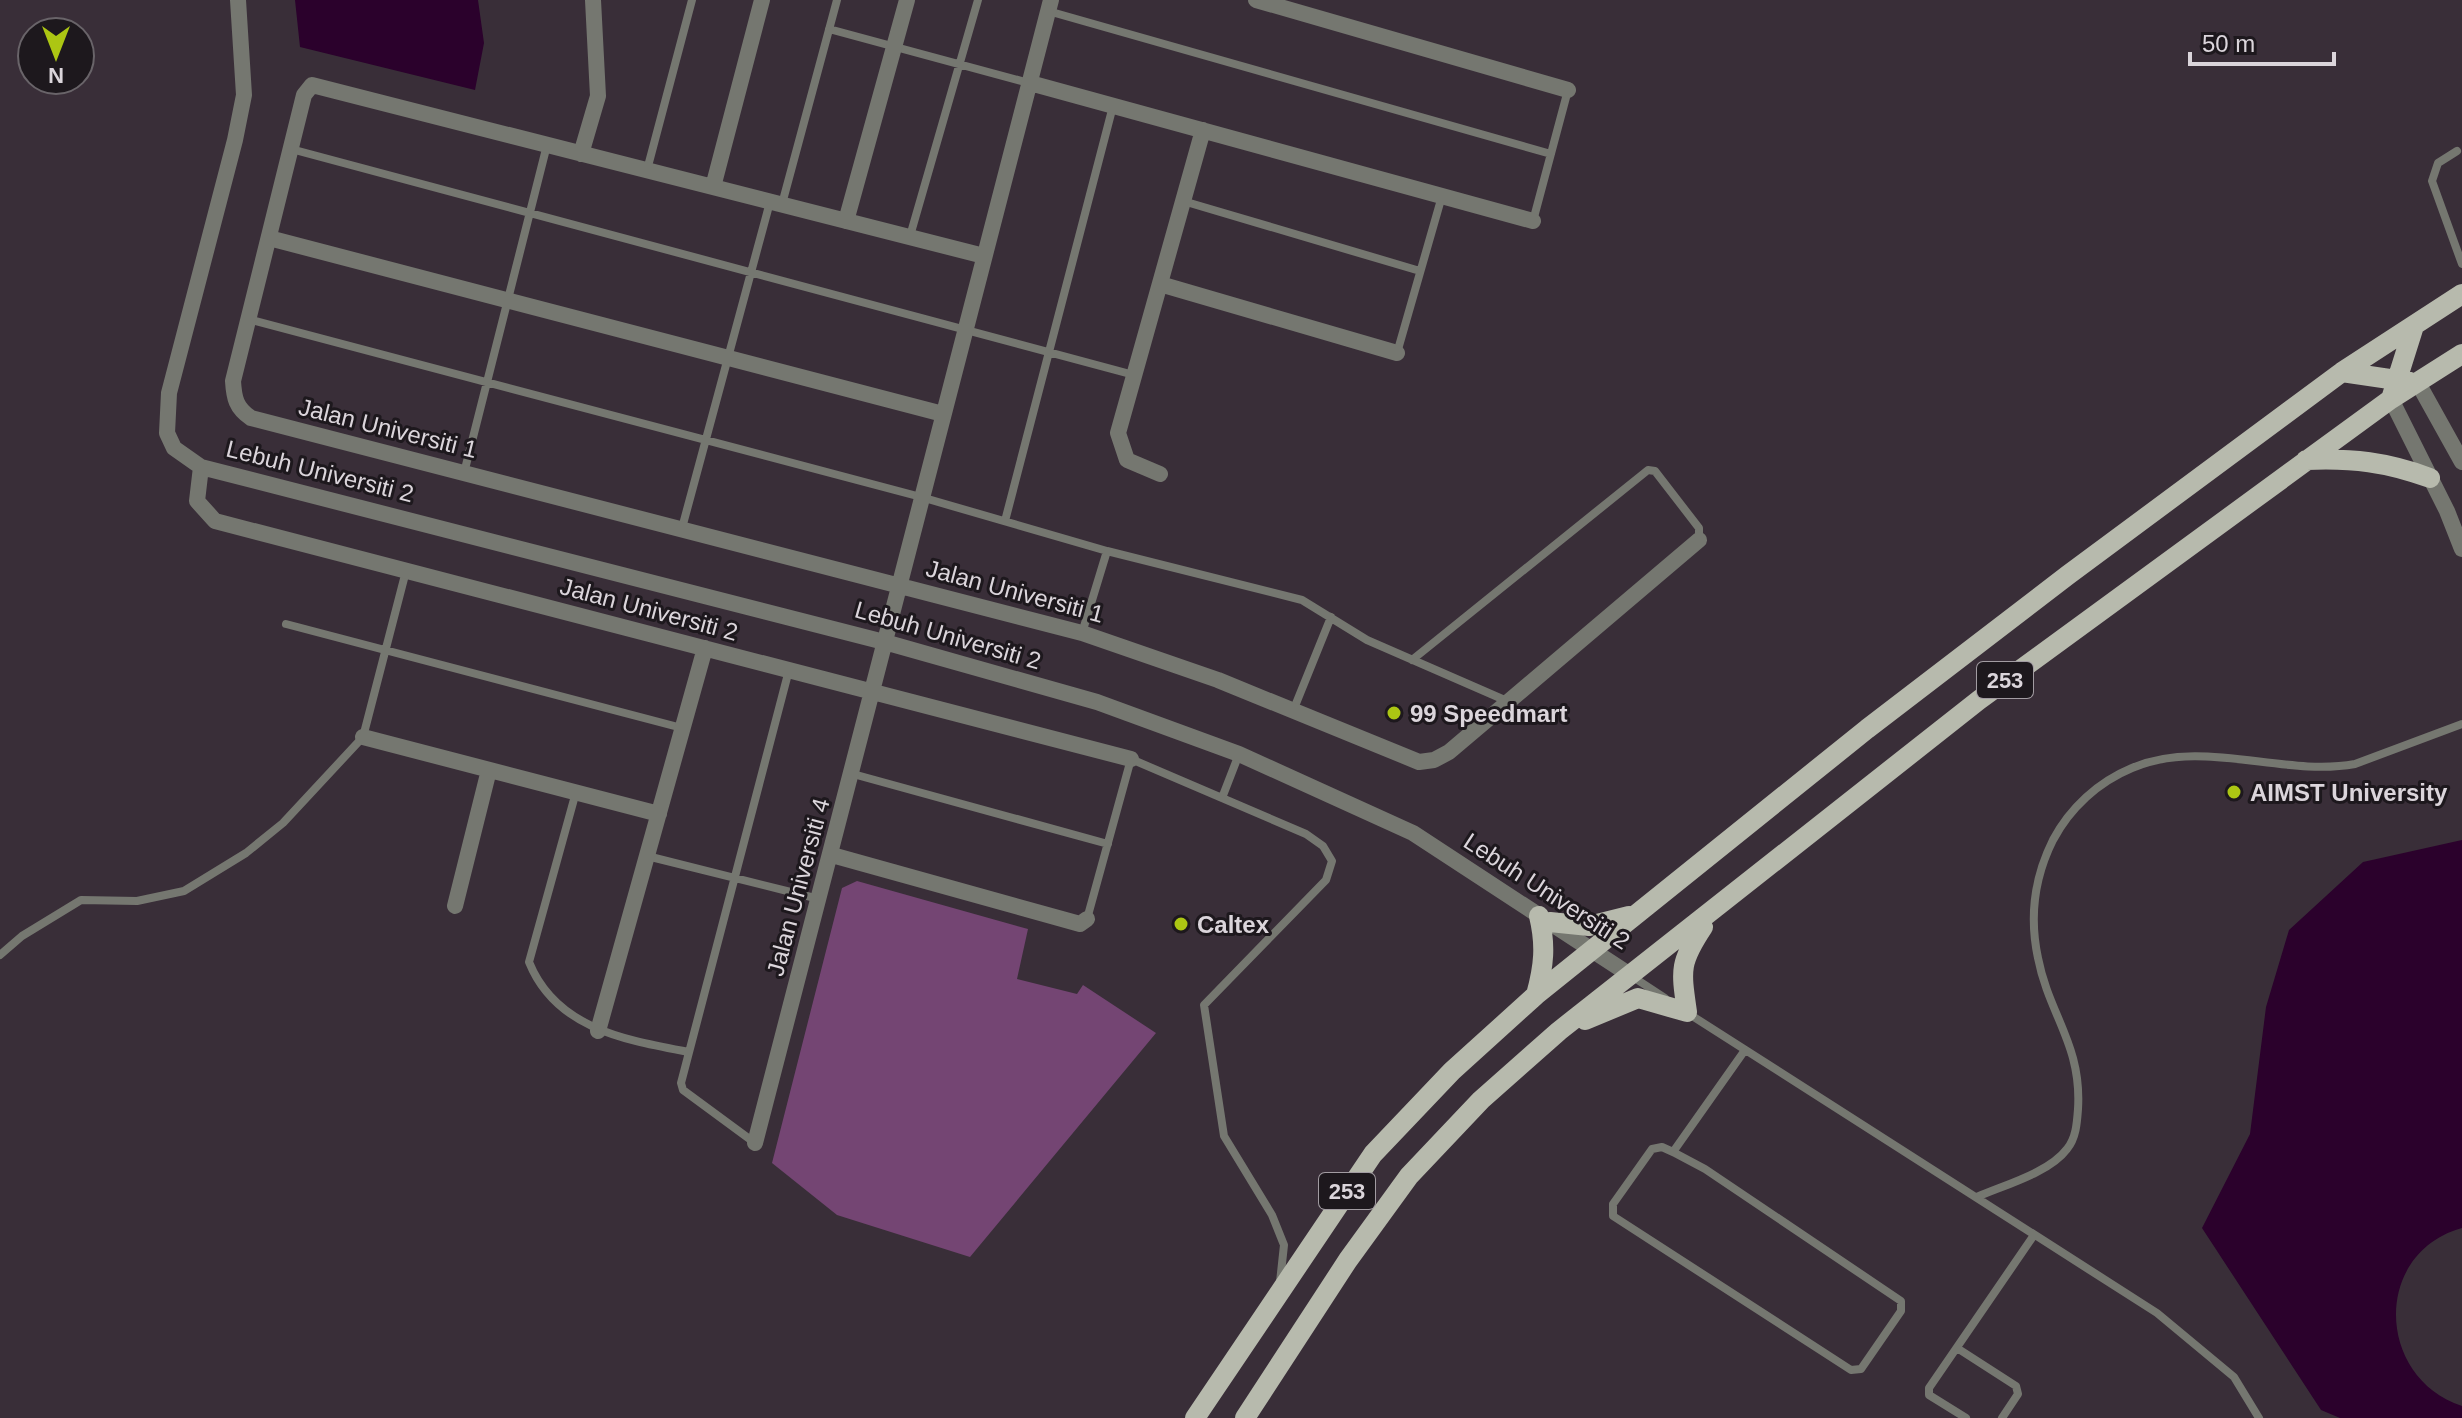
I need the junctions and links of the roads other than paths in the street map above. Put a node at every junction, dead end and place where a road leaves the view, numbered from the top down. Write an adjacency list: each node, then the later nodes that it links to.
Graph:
1 (238, 0): 55 (street)
2 (593, 0): 20 (street)
3 (692, 0): 22 (lane)
4 (762, 0): 23 (street)
5 (837, 0): 10 (lane)
6 (907, 0): 11 (street)
7 (978, 0): 12 (lane)
8 (1256, 0): 14 (street)
9 (1050, 6): 13 (street, Jalan Universiti 4); 21 (lane)
10 (829, 29): 11 (lane); 26 (lane)
11 (894, 47): 12 (lane); 28 (street)
12 (960, 64): 13 (lane); 30 (lane)
13 (1030, 83): 15 (street); 32 (street, Jalan Universiti 4)
14 (1568, 90): 21 (lane)
15 (1113, 106): 16 (street); 42 (lane)
16 (1203, 130): 24 (street); 25 (street)
17 (547, 145): 18 (street); 20 (street); 27 (lane)
18 (291, 149): 27 (lane); 31 (street)
19 (2457, 151): 33 (lane)
20 (581, 154): 22 (street)
21 (1551, 154): 29 (lane)
22 (647, 170): 23 (street)
23 (713, 187): 26 (street)
24 (1442, 196): 29 (street); 34 (lane)
25 (1183, 201): 34 (lane); 36 (street)
26 (776, 203): 28 (street); 35 (lane)
27 (530, 213): 35 (lane); 38 (lane)
28 (846, 221): 30 (street)
29 (1533, 221)
30 (910, 237): 32 (street)
31 (269, 238): 38 (street); 39 (street)
32 (984, 256): 41 (street, Jalan Universiti 4)
33 (2462, 264)
34 (1420, 271): 43 (lane)
35 (751, 272): 41 (lane); 45 (lane)
36 (1160, 284): 43 (street); 47 (street)
37 (2462, 294): 40 (main road, 253)
38 (508, 300): 45 (street); 48 (lane)
39 (248, 319): 48 (lane); 56 (street, Jalan Universiti 1)
40 (2414, 326): 46 (main road, 253); 50 (main road)
41 (965, 330): 42 (lane); 51 (street, Jalan Universiti 4)
42 (1050, 353): 47 (lane); 60 (lane)
43 (1397, 353)
44 (2462, 354): 49 (main road, 253)
45 (728, 358): 51 (street); 52 (lane)
46 (2342, 372): 50 (main road); 95 (main road, 253)
47 (1134, 376): 57 (street)
48 (487, 382): 52 (lane); 56 (lane)
49 (2418, 383): 50 (main road, 253); 54 (street)
50 (2394, 390): 53 (main road, 253); 58 (street)
51 (943, 414): 59 (street, Jalan Universiti 4)
52 (706, 440): 59 (lane); 61 (lane)
53 (2306, 460): 58 (main road); 94 (main road, 253)
54 (2462, 462)
55 (201, 467): 65 (street, Jalan Universiti 2); 70 (street, Lebuh Universiti 2)
56 (464, 473): 61 (street, Jalan Universiti 1)
57 (1160, 474)
58 (2430, 478): 63 (street)
59 (921, 497): 60 (lane); 66 (street, Jalan Universiti 4)
60 (1005, 521): 64 (lane)
61 (682, 528): 66 (street, Jalan Universiti 1)
62 (1699, 540): 73 (lane); 76 (street, Jalan Universiti 1)
63 (2462, 549)
64 (1107, 551): 67 (lane); 69 (lane)
65 (406, 571): 71 (street, Jalan Universiti 2); 72 (lane)
66 (898, 583): 69 (street, Jalan Universiti 1); 70 (street, Jalan Universiti 4)
67 (1331, 617): 73 (lane); 77 (lane)
68 (286, 624): 72 (lane)
69 (1082, 633): 77 (street, Jalan Universiti 1)
70 (888, 643): 75 (street, Jalan Universiti 4); 81 (street, Lebuh Universiti 2)
71 (705, 648): 74 (street, Jalan Universiti 2); 79 (street)
72 (385, 651): 79 (lane); 80 (lane)
73 (1412, 660): 76 (lane)
74 (789, 670): 75 (street, Jalan Universiti 2); 91 (lane)
75 (875, 692): 82 (street, Jalan Universiti 2); 84 (street, Jalan Universiti 4)
76 (1507, 701): 77 (street, Jalan Universiti 1)
77 (1293, 711)
78 (2462, 724): 109 (lane)
79 (683, 728): 87 (street)
80 (363, 737): 83 (street); 99 (lane)
81 (1239, 754): 86 (lane); 97 (street, Lebuh Universiti 2)
82 (1131, 759): 86 (lane); 88 (lane)
83 (489, 770): 85 (street); 93 (street)
84 (853, 774): 88 (lane); 89 (street, Jalan Universiti 4)
85 (576, 792): 87 (street); 103 (lane)
86 (1222, 798): 111 (lane)
87 (659, 814): 90 (street)
88 (1108, 844): 96 (lane)
89 (832, 855): 92 (street, Jalan Universiti 4); 96 (street)
90 (647, 856): 91 (lane); 103 (street)
91 (735, 877): 92 (lane); 106 (lane)
92 (820, 899): 107 (street, Jalan Universiti 4)
93 (455, 906)
94 (1713, 911): 100 (main road, 253); 102 (main road)
95 (1637, 914): 97 (main road); 98 (main road, 253)
96 (1087, 919)
97 (1544, 919): 98 (street, Lebuh Universiti 2); 101 (main road)
98 (1592, 950): 100 (street, Lebuh Universiti 2); 101 (main road, 253)
99 (0, 955)
100 (1630, 975): 102 (lane); 104 (main road, 253)
101 (1536, 995): 111 (main road, 253)
102 (1687, 1012): 104 (main road); 105 (lane)
103 (598, 1031): 106 (lane)
104 (1559, 1031): 114 (main road, 253)
105 (1745, 1050): 108 (lane); 109 (lane)
106 (689, 1052): 107 (lane)
107 (755, 1143)
108 (1673, 1152): 108 (lane)
109 (1977, 1197): 110 (lane)
110 (2034, 1235): 112 (lane); 117 (lane)
111 (1280, 1289): 113 (main road, 253)
112 (1957, 1348): 115 (lane); 116 (lane)
113 (1195, 1418)
114 (1245, 1418)
115 (1966, 1418)
116 (2002, 1418)
117 (2259, 1418)

